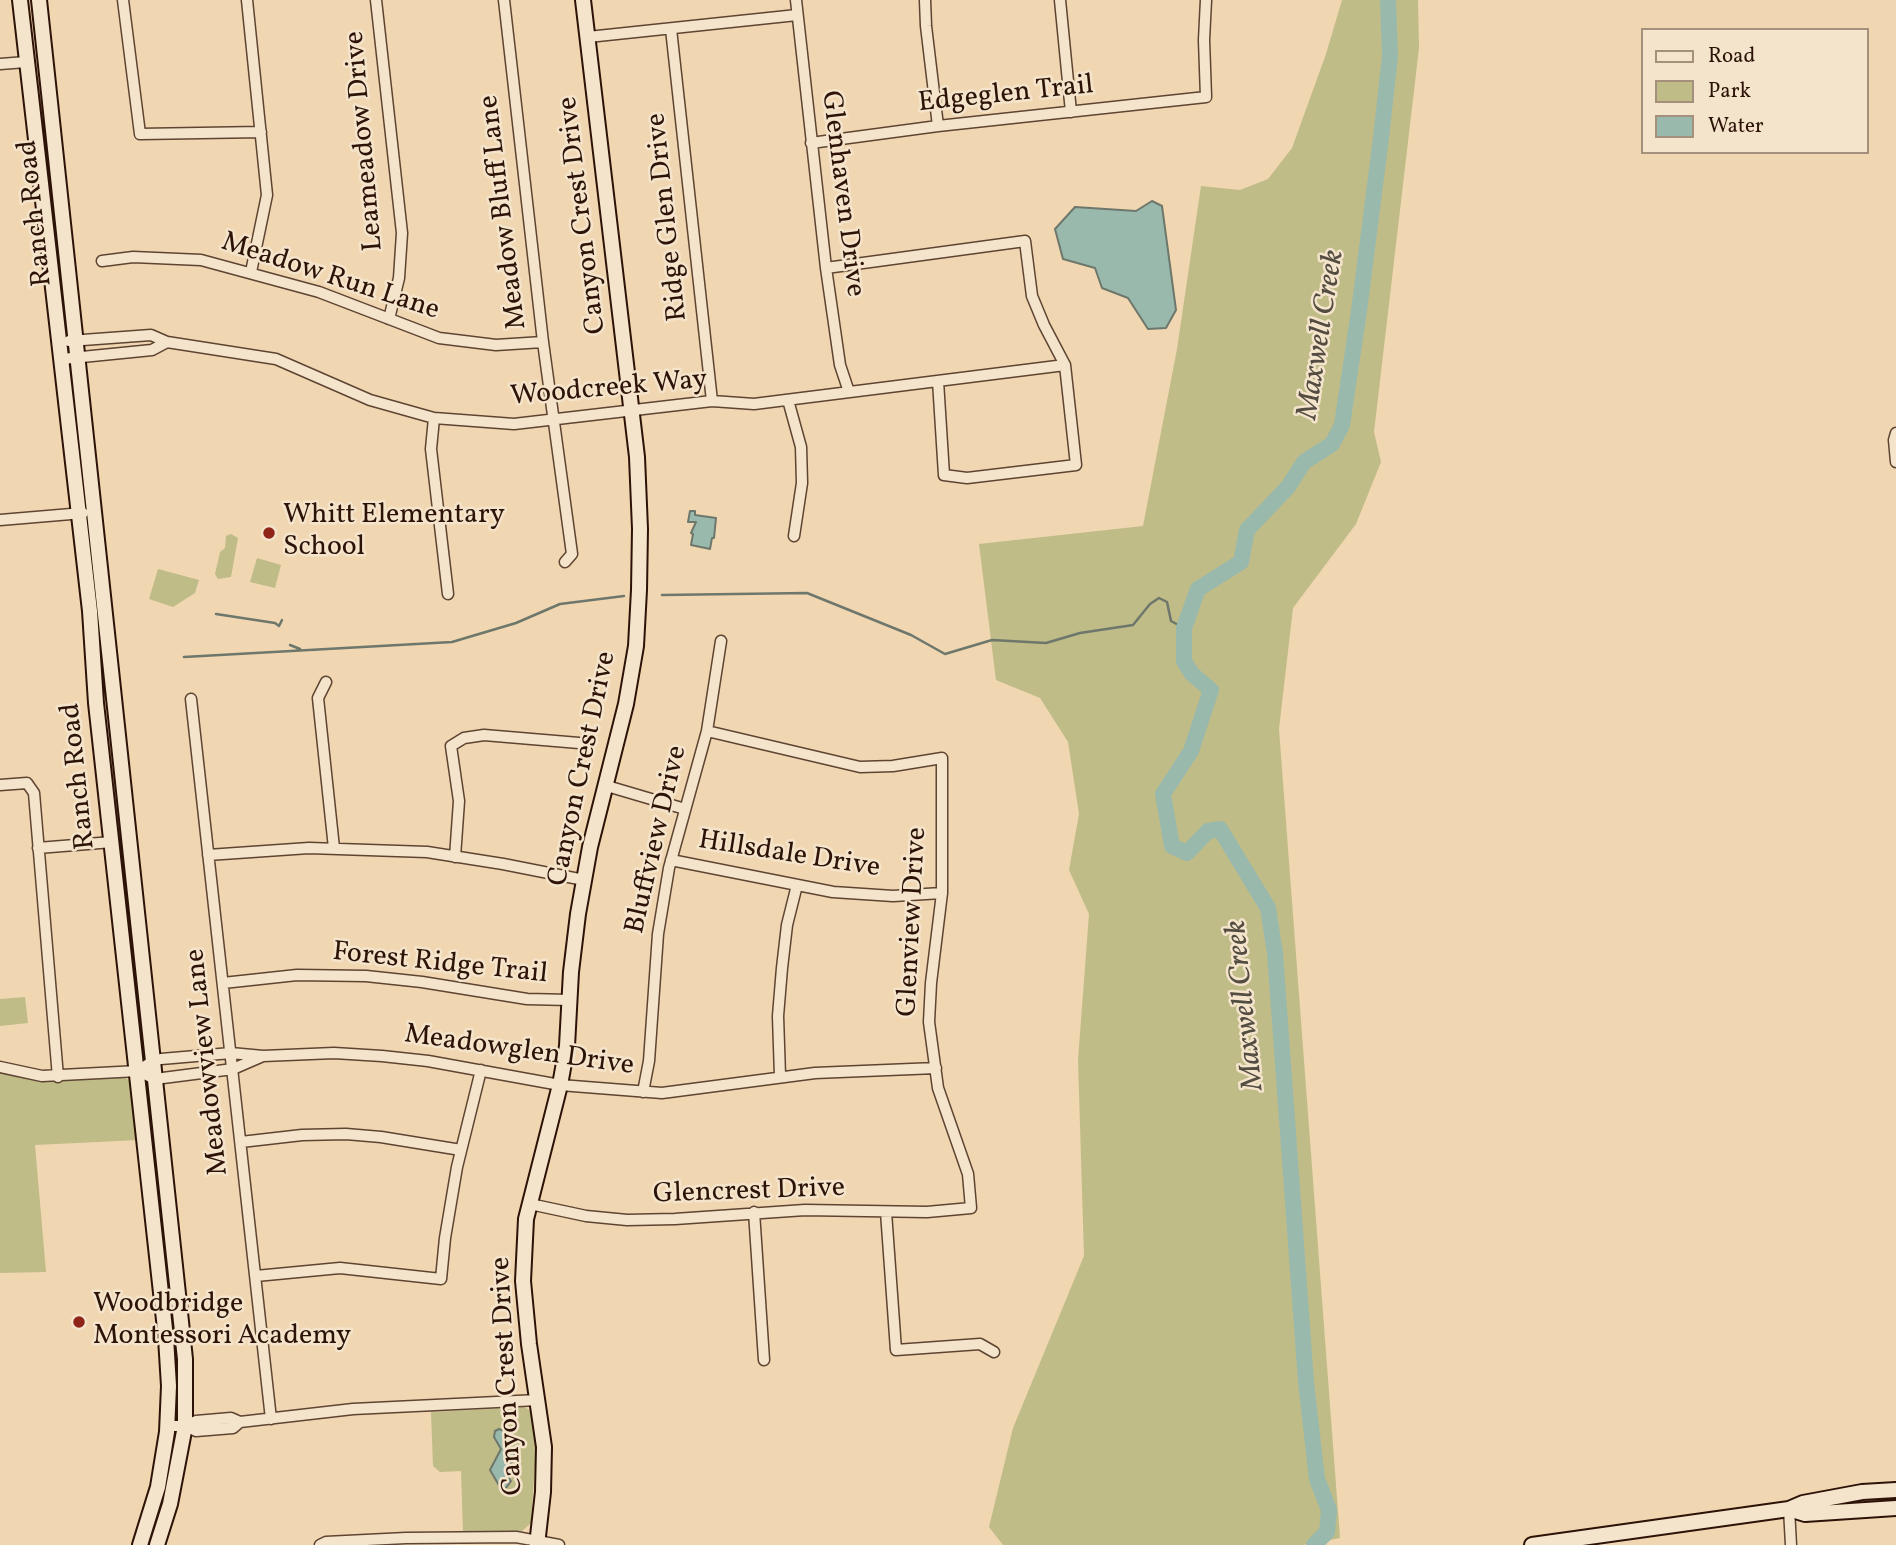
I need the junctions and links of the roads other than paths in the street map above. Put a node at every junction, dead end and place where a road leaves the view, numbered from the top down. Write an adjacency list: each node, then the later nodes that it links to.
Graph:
1 (20, 0): 15 (main road, Ranch Road)
2 (39, 0): 25 (main road, Ranch Road)
3 (123, 0): 19 (street)
4 (247, 0): 19 (street)
5 (376, 0): 24 (street, Leameadow Drive)
6 (504, 0): 28 (street, Meadow Bluff Lane)
7 (583, 0): 14 (main road, Canyon Crest Drive)
8 (796, 0): 12 (street, Glenhaven Drive)
9 (925, 0): 18 (street)
10 (1060, 0): 17 (street)
11 (1206, 0): 17 (street, Edgeglen Trail)
12 (797, 15): 13 (street); 20 (street, Glenhaven Drive)
13 (671, 29): 14 (street); 35 (street, Ridge Glen Drive)
14 (588, 37): 36 (main road, Canyon Crest Drive)
15 (26, 62): 16 (street); 26 (main road, Ranch Road)
16 (0, 64)
17 (1071, 112): 18 (street, Edgeglen Trail)
18 (937, 126): 20 (street, Edgeglen Trail)
19 (261, 132): 23 (street)
20 (811, 143): 22 (street, Glenhaven Drive)
21 (102, 261): 23 (street, Meadow Run Lane)
22 (826, 268): 31 (street); 33 (street, Glenhaven Drive)
23 (251, 272): 24 (street, Meadow Run Lane)
24 (389, 318): 28 (street, Meadow Run Lane)
25 (76, 340): 26 (street, Woodcreek Way); 27 (street, Woodcreek Way); 29 (main road, Ranch Road)
26 (60, 342): 30 (main road, Ranch Road)
27 (167, 342): 29 (street, Woodcreek Way); 37 (street, Woodcreek Way)
28 (543, 342): 38 (street, Meadow Bluff Lane)
29 (78, 357): 30 (street, Woodcreek Way); 41 (main road, Ranch Road)
30 (62, 359): 42 (main road, Ranch Road)
31 (1065, 365): 32 (street, Woodcreek Way); 32 (street)
32 (938, 381): 33 (street, Woodcreek Way)
33 (849, 392): 34 (street, Woodcreek Way)
34 (788, 400): 35 (street, Woodcreek Way); 44 (street)
35 (712, 401): 36 (street, Woodcreek Way)
36 (631, 410): 38 (street, Woodcreek Way); 53 (main road, Canyon Crest Drive)
37 (434, 418): 38 (street, Woodcreek Way); 46 (street)
38 (553, 419): 45 (street, Meadow Bluff Lane)
39 (1896, 433): 40 (street)
40 (1896, 463)
41 (93, 513): 42 (street); 68 (main road, Ranch Road)
42 (78, 514): 43 (street); 55 (main road, Ranch Road)
43 (0, 520)
44 (794, 536)
45 (565, 562)
46 (449, 594)
47 (721, 641): 50 (street, Bluffview Drive)
48 (326, 682): 57 (street)
49 (191, 699): 58 (street, Meadowview Lane)
50 (707, 731): 54 (street, Bluffview Drive); 63 (street, Glenview Drive)
51 (579, 743): 59 (street)
52 (0, 785): 56 (street)
53 (607, 786): 54 (street); 61 (main road, Canyon Crest Drive)
54 (685, 809): 60 (street, Bluffview Drive)
55 (112, 842): 56 (street); 73 (main road, Ranch Road)
56 (38, 848): 75 (street)
57 (334, 848): 58 (street); 59 (street)
58 (208, 855): 64 (street, Meadowview Lane)
59 (455, 856): 61 (street)
60 (671, 860): 62 (street, Hillsdale Drive); 78 (street, Bluffview Drive)
61 (584, 880): 65 (main road, Canyon Crest Drive)
62 (797, 885): 63 (street, Hillsdale Drive); 74 (street)
63 (942, 893): 70 (street, Glenview Drive)
64 (223, 983): 65 (street, Forest Ridge Trail); 66 (street, Meadowview Lane)
65 (570, 1000): 77 (main road, Canyon Crest Drive)
66 (231, 1052): 67 (street, Meadowglen Drive); 68 (street, Meadowglen Drive); 71 (street, Meadowview Lane)
67 (263, 1056): 71 (street, Meadowglen Drive); 72 (street, Meadowglen Drive)
68 (153, 1060): 73 (street); 76 (main road, Ranch Road)
69 (0, 1067): 75 (street)
70 (936, 1068): 74 (street, Meadowglen Drive); 82 (street, Glenview Drive)
71 (233, 1069): 76 (street, Meadowglen Drive); 79 (street, Meadowview Lane)
72 (481, 1070): 77 (street, Meadowglen Drive); 80 (street)
73 (138, 1071): 75 (street); 76 (street); 90 (main road, Ranch Road)
74 (780, 1076): 78 (street, Meadowglen Drive)
75 (58, 1077)
76 (155, 1079): 91 (main road, Ranch Road)
77 (560, 1085): 78 (street, Meadowglen Drive); 81 (main road, Canyon Crest Drive)
78 (643, 1092)
79 (241, 1142): 80 (street); 85 (street, Meadowview Lane)
80 (461, 1150): 85 (street)
81 (530, 1204): 83 (street, Glencrest Drive); 88 (main road, Canyon Crest Drive)
82 (971, 1208): 84 (street, Glencrest Drive)
83 (754, 1212): 84 (street, Glencrest Drive); 87 (street)
84 (886, 1212): 86 (street)
85 (256, 1276): 89 (street, Meadowview Lane)
86 (994, 1352)
87 (764, 1360)
88 (538, 1400): 89 (street); 96 (main road, Canyon Crest Drive)
89 (271, 1419): 91 (street)
90 (167, 1426): 91 (street); 97 (main road, Ranch Road)
91 (185, 1426): 98 (main road, Ranch Road)
92 (1896, 1490): 94 (main road)
93 (1896, 1508): 94 (main road)
94 (1788, 1509): 101 (main road); 102 (street)
95 (457, 1541): 96 (street); 99 (street)
96 (537, 1543): 100 (street)
97 (140, 1545)
98 (157, 1545)
99 (320, 1545)
100 (559, 1545)
101 (1532, 1545)
102 (1791, 1545)

